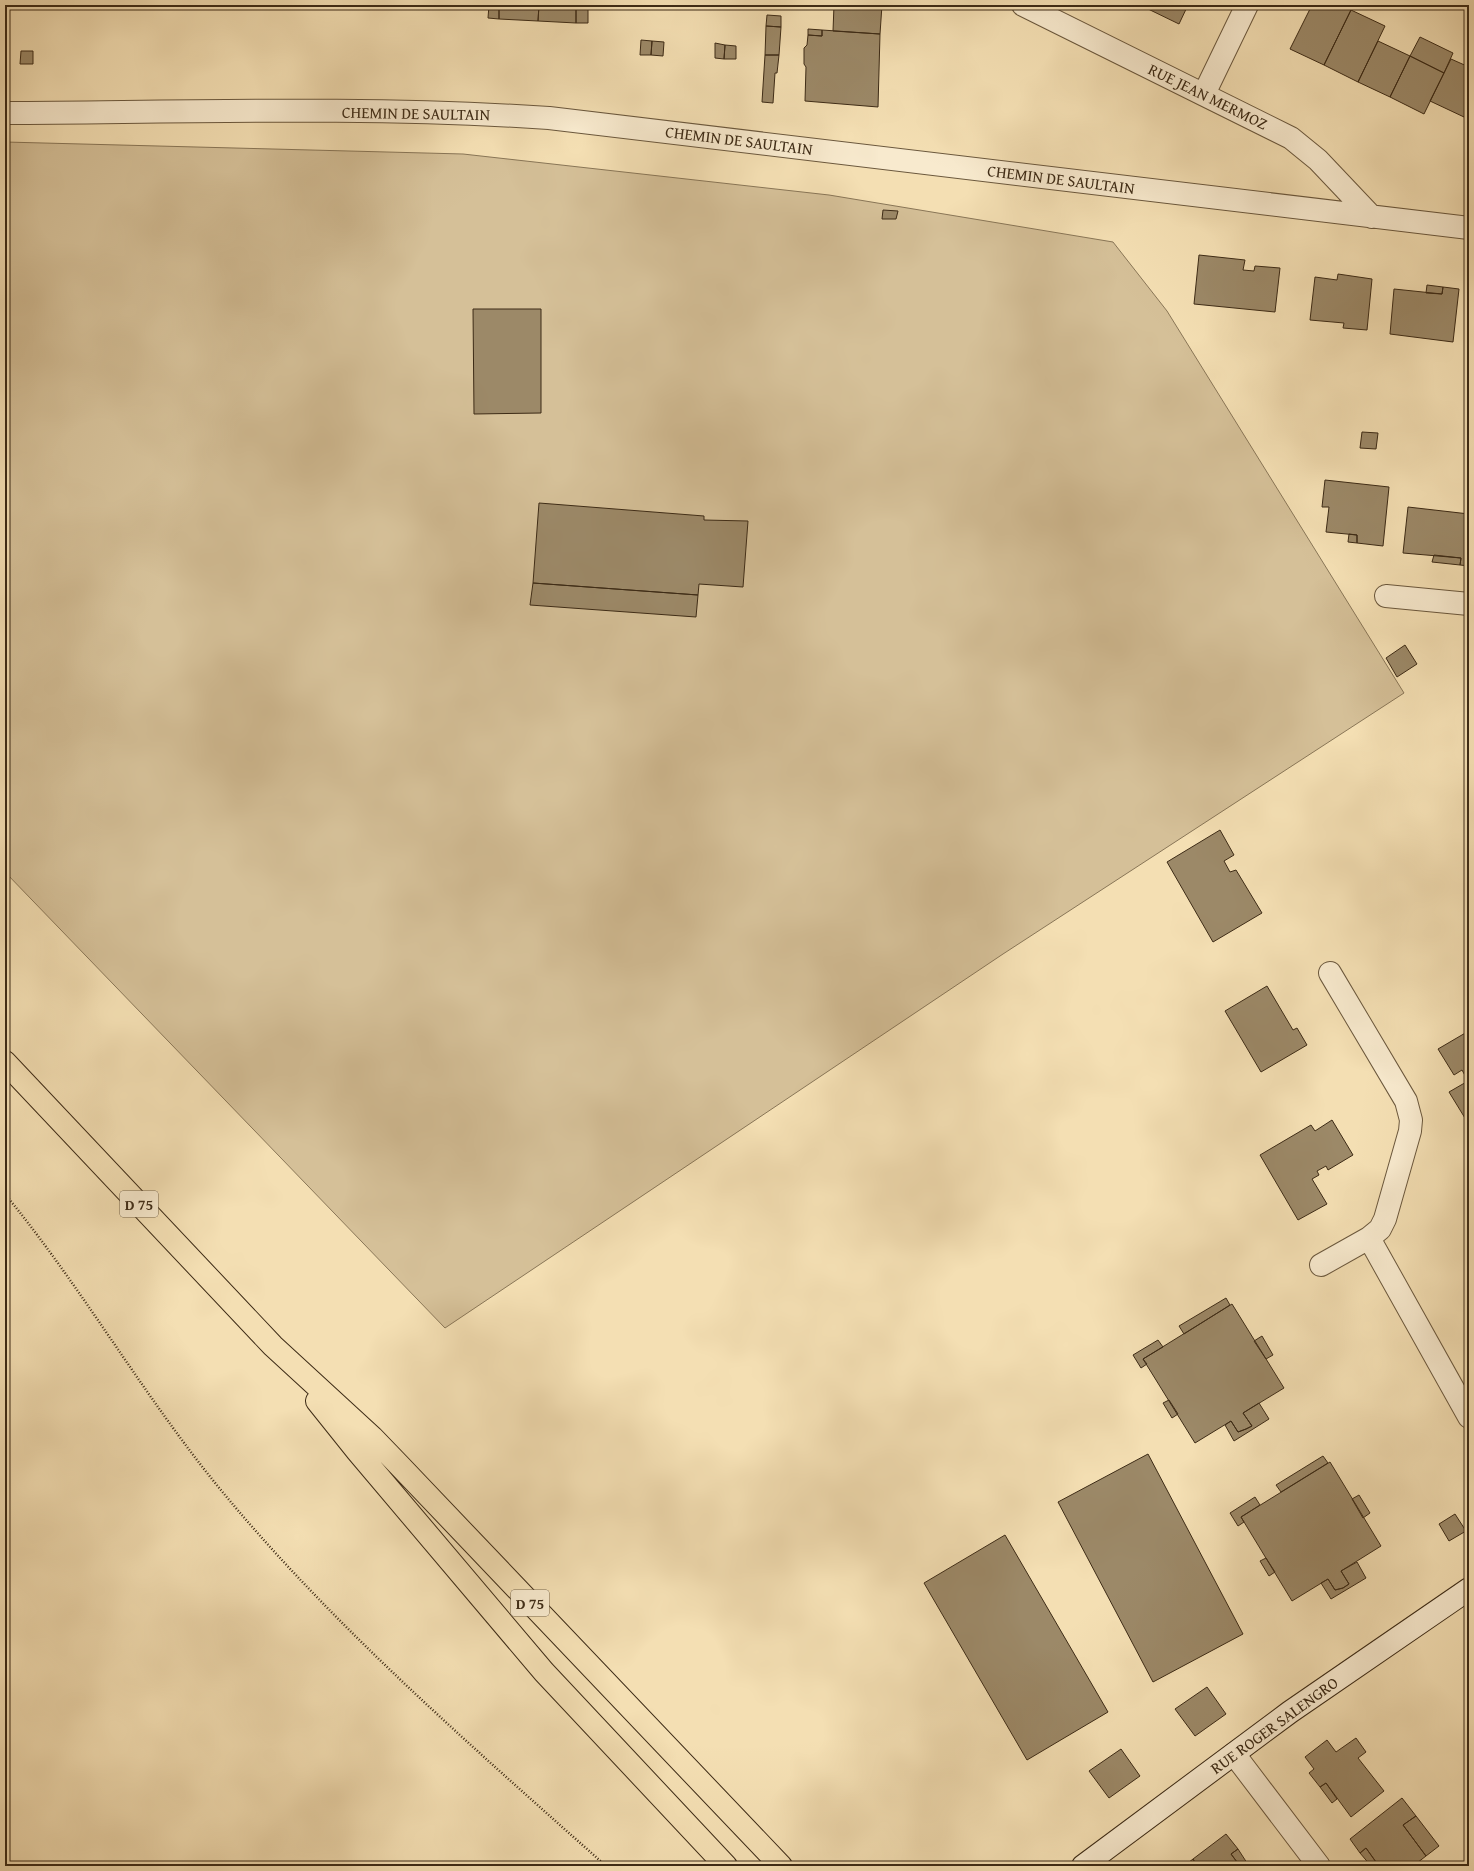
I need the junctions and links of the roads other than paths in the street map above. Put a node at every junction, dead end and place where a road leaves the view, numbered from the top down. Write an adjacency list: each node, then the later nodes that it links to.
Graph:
1 (1023, 5): 3 (street, RUE JEAN MERMOZ)
2 (1248, 5): 3 (street)
3 (1204, 94): 5 (street, RUE JEAN MERMOZ)
4 (5, 113): 5 (street, CHEMIN DE SAULTAIN)
5 (1372, 217): 6 (street, CHEMIN DE SAULTAIN)
6 (1469, 228)
7 (1386, 596): 8 (street)
8 (1469, 604)
9 (1330, 973): 11 (street)
10 (5, 1062): 13 (main road, D 75)
11 (1369, 1238): 12 (street); 14 (street)
12 (1321, 1265)
13 (273, 1346): 17 (main road, D 75); 18 (main road, D 75)
14 (1469, 1417)
15 (1469, 1590): 16 (street, RUE ROGER SALENGRO)
16 (1234, 1754): 19 (street, RUE ROGER SALENGRO); 20 (street)
17 (726, 1866)
18 (781, 1866)
19 (1084, 1866)
20 (1318, 1866)

